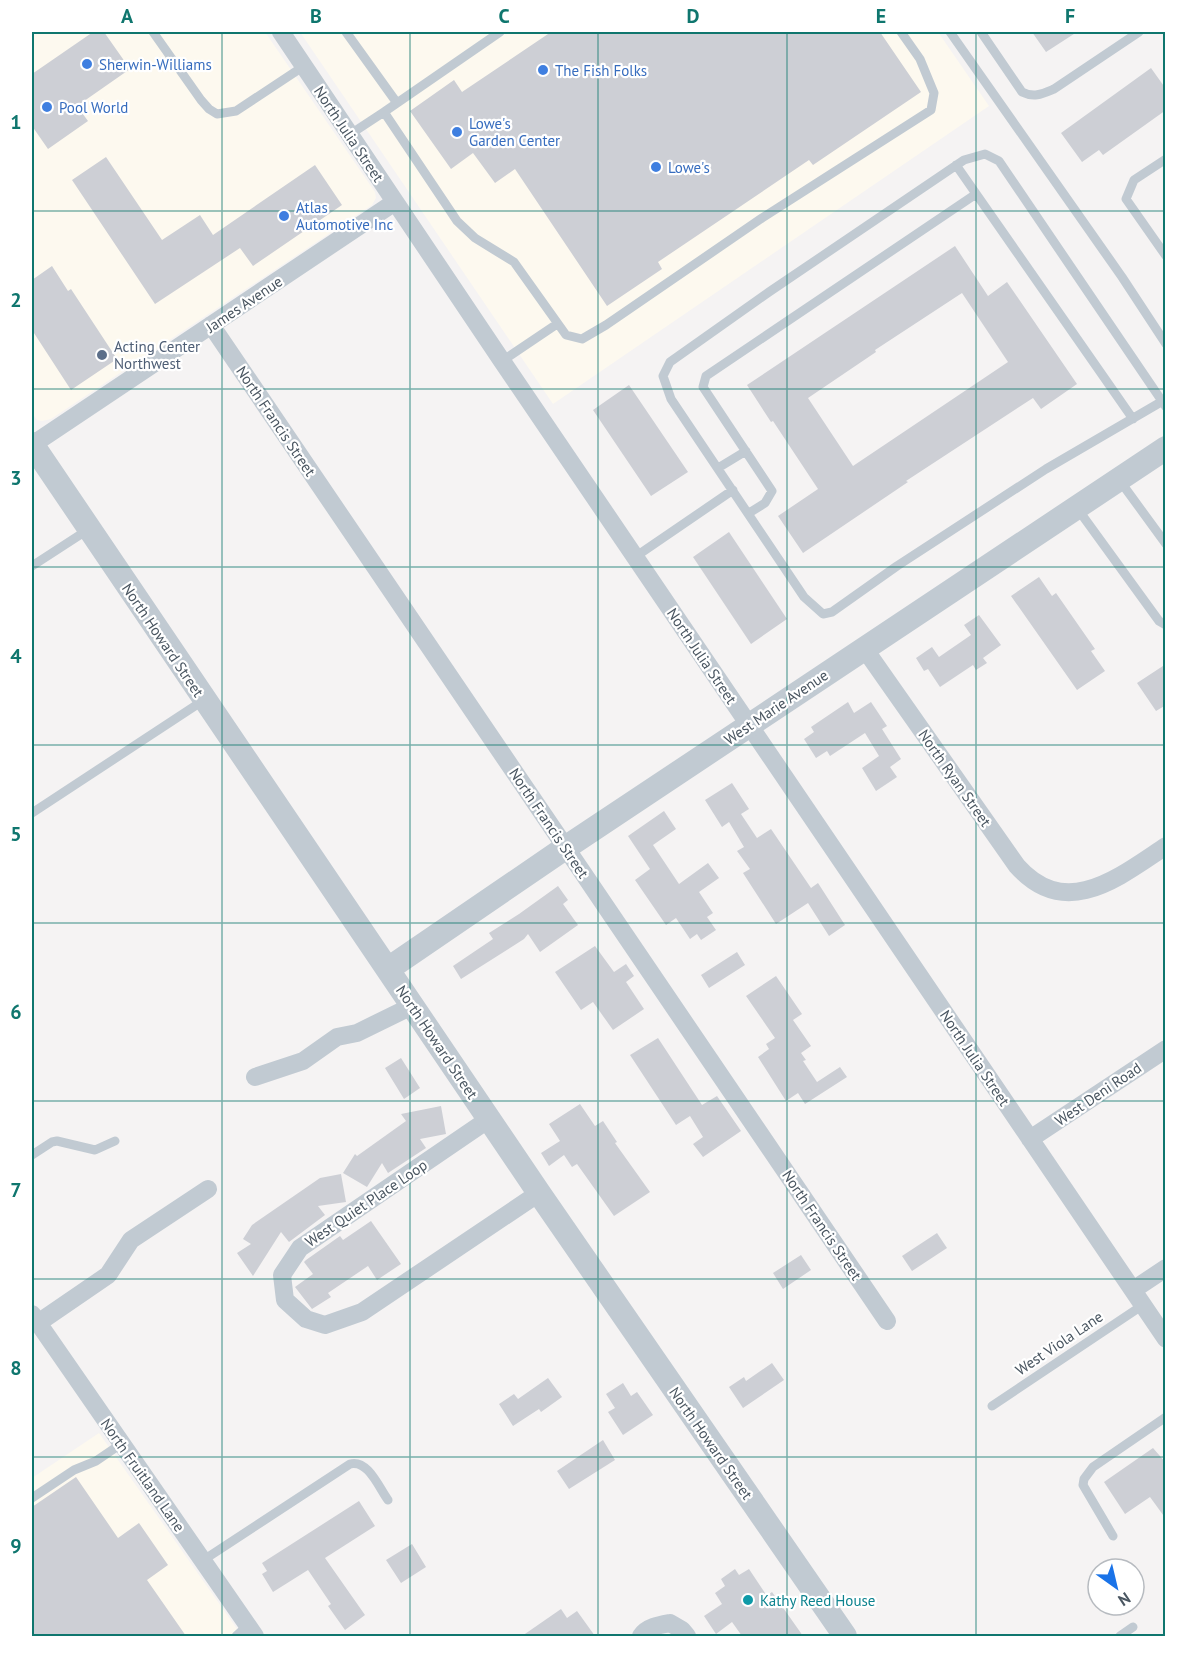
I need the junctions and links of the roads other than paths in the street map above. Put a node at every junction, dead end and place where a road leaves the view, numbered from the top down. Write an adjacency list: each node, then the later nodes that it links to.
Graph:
1 (168, 32): 9 (lane)
2 (281, 32): 10 (street, North Julia Street)
3 (346, 32): 11 (lane)
4 (500, 32): 11 (lane)
5 (901, 32): 19 (lane)
6 (950, 32): 21 (lane)
7 (981, 32): 8 (lane)
8 (1139, 32)
9 (155, 35): 10 (lane)
10 (304, 66): 13 (street, North Julia Street)
11 (397, 103): 12 (lane)
12 (384, 112): 13 (lane); 19 (lane)
13 (350, 135): 17 (street, North Julia Street)
14 (1166, 159): 18 (lane)
15 (956, 165): 16 (lane); 23 (lane); 28 (lane)
16 (976, 194): 24 (lane); 27 (lane)
17 (395, 202): 20 (street, James Avenue); 22 (street, North Julia Street)
18 (1166, 256)
19 (557, 324): 22 (lane)
20 (211, 325): 25 (street, James Avenue); 43 (street, North Francis Street)
21 (1166, 344)
22 (502, 361): 35 (street, North Julia Street)
23 (1163, 404): 24 (lane)
24 (1133, 419): 32 (lane)
25 (32, 445): 33 (street, North Howard Street)
26 (1166, 448): 29 (street, West Marie Avenue)
27 (746, 451): 28 (lane); 32 (lane)
28 (718, 468): 30 (lane)
29 (1119, 479): 31 (street, West Marie Avenue); 34 (lane)
30 (733, 490): 32 (lane); 35 (lane)
31 (1076, 507): 37 (lane); 38 (street, West Marie Avenue)
32 (749, 513)
33 (89, 529): 36 (lane); 39 (street, North Howard Street)
34 (1166, 544)
35 (635, 556): 40 (street, North Julia Street)
36 (32, 566)
37 (1166, 625)
38 (864, 648): 40 (street, West Marie Avenue); 42 (street, North Ryan Street)
39 (204, 700): 41 (lane); 44 (street, North Howard Street)
40 (749, 724): 43 (street, West Marie Avenue); 49 (street, North Julia Street)
41 (32, 813)
42 (1166, 846)
43 (565, 848): 44 (street, West Marie Avenue); 57 (street, North Francis Street)
44 (388, 969): 45 (street, North Howard Street)
45 (412, 1006): 47 (street); 48 (street, North Howard Street)
46 (1166, 1048): 49 (street, West Deni Road)
47 (255, 1077)
48 (489, 1119): 53 (street, North Howard Street); 53 (street, West Quiet Place Loop)
49 (1030, 1139): 55 (street, North Julia Street)
50 (115, 1141): 51 (lane)
51 (32, 1155)
52 (208, 1189): 56 (street)
53 (539, 1193): 70 (street, North Howard Street)
54 (1166, 1268): 55 (street)
55 (1138, 1298): 58 (street, North Julia Street); 59 (lane, West Viola Lane)
56 (35, 1318): 61 (street, North Fruitland Lane)
57 (887, 1321)
58 (1166, 1339)
59 (992, 1406)
60 (1166, 1417): 64 (lane)
61 (121, 1444): 62 (lane); 65 (street, North Fruitland Lane)
62 (32, 1498)
63 (388, 1500): 65 (lane)
64 (1113, 1536)
65 (202, 1561): 67 (street, North Fruitland Lane)
66 (1134, 1627): 71 (lane)
67 (246, 1633)
68 (641, 1636): 69 (street)
69 (687, 1636)
70 (845, 1636)
71 (1120, 1636)

